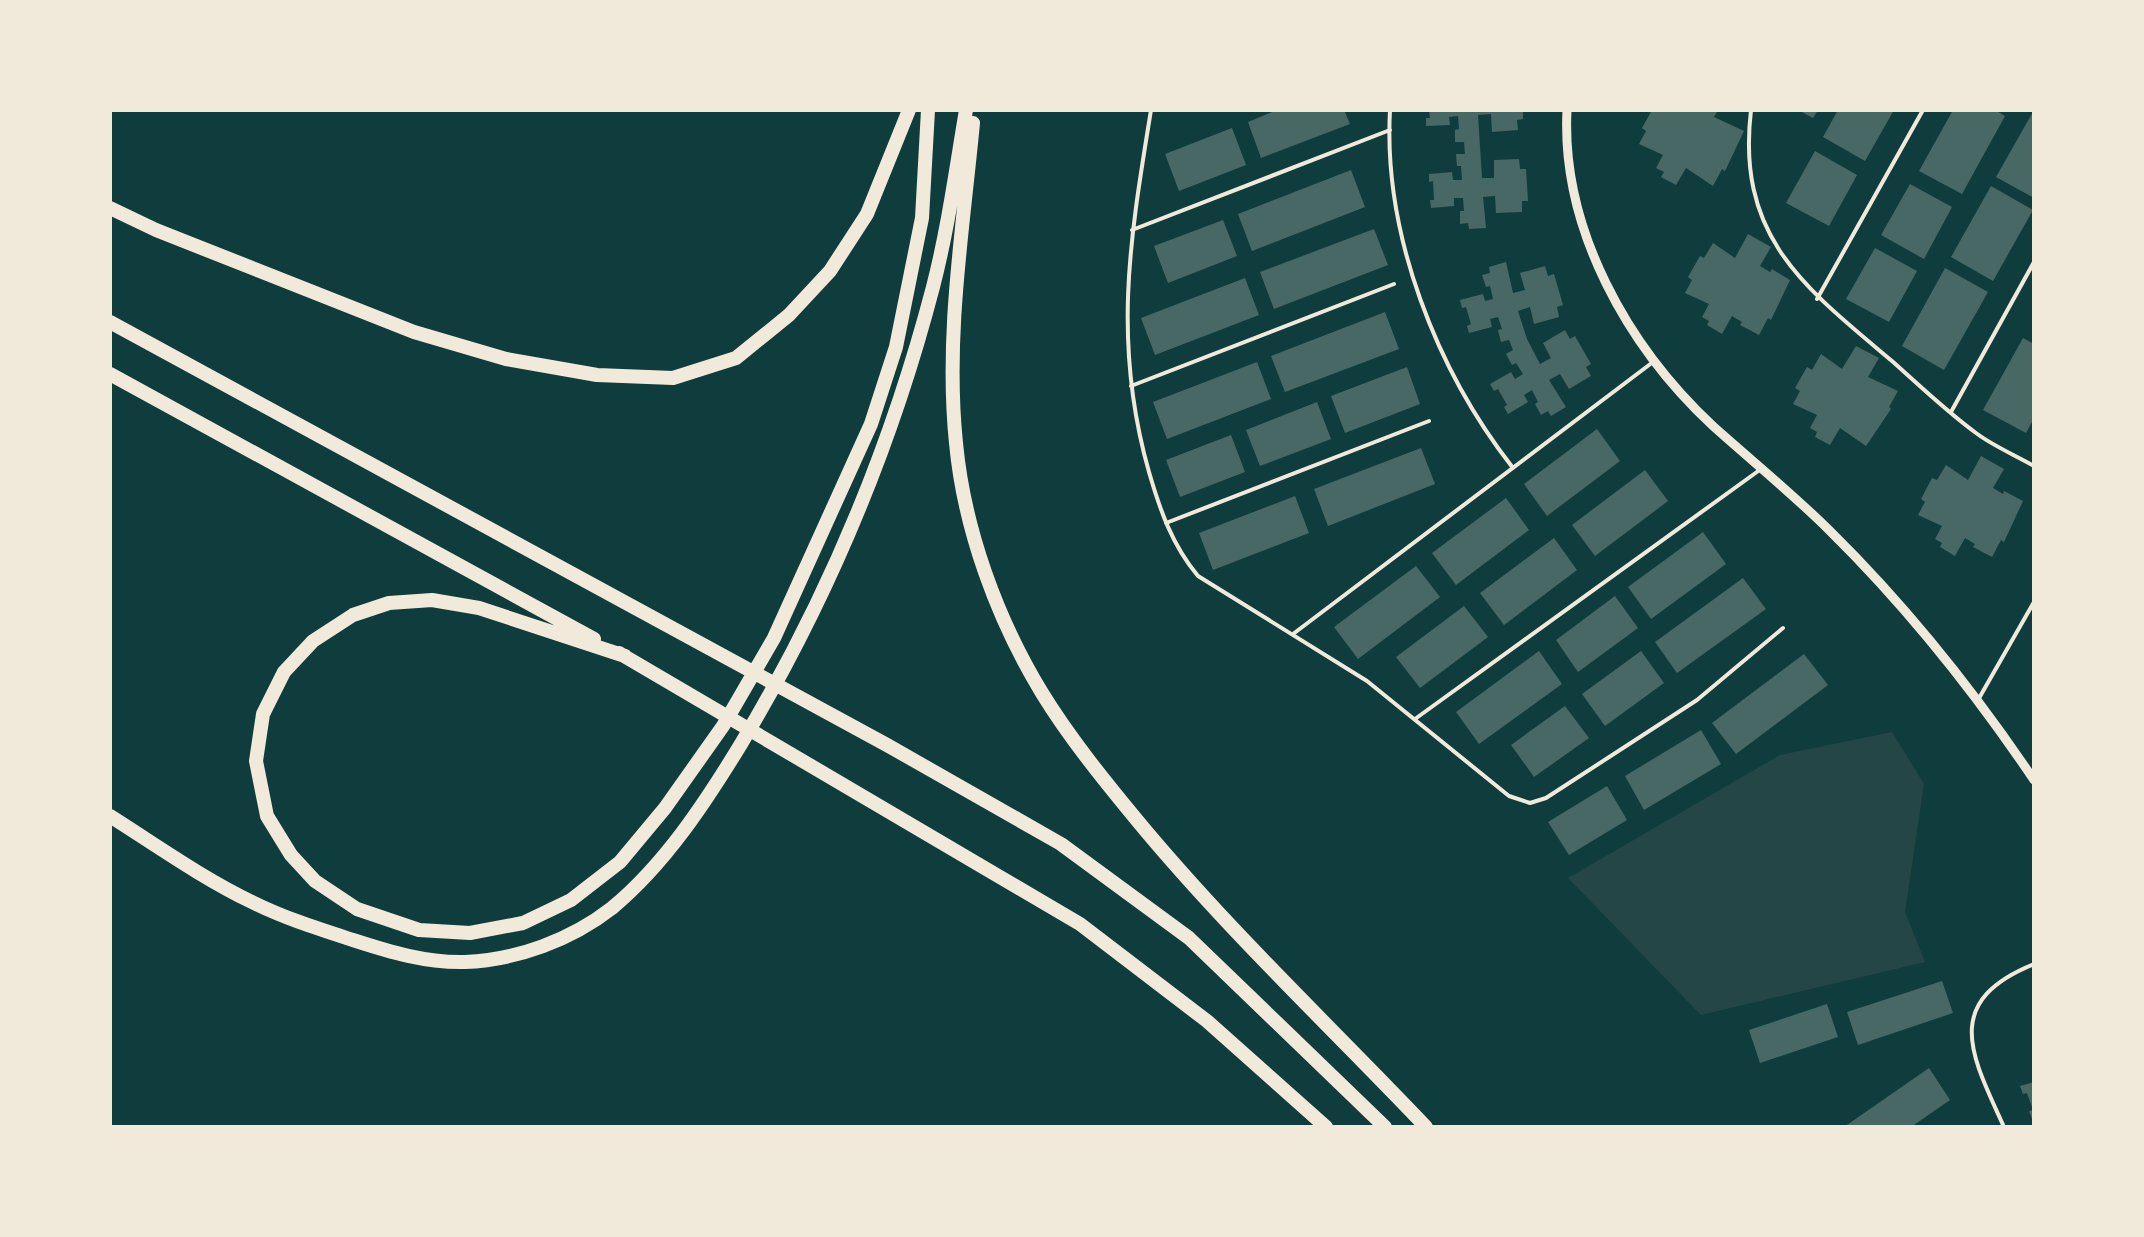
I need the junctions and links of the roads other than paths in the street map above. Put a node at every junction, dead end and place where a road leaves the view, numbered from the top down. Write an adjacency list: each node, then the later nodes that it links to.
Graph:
1 (909, 110): 11 (highway)
2 (928, 110): 29 (highway)
3 (966, 110): 33 (highway)
4 (974, 110): 37 (highway)
5 (1151, 110): 12 (lane)
6 (1390, 110): 10 (lane)
7 (1567, 110): 17 (street)
8 (1751, 110): 15 (lane)
9 (1923, 110): 15 (lane)
10 (1390, 130): 12 (lane); 23 (lane)
11 (110, 208)
12 (1132, 230): 19 (lane)
13 (2034, 262): 20 (lane)
14 (1394, 284): 19 (lane)
15 (1817, 299): 20 (lane)
16 (110, 322): 36 (highway)
17 (1655, 360): 23 (lane); 24 (street)
18 (110, 374): 29 (highway)
19 (1131, 386): 25 (lane)
20 (1951, 412): 22 (lane)
21 (1429, 421): 25 (lane)
22 (2034, 466)
23 (1513, 468): 28 (lane)
24 (1763, 468): 30 (street); 31 (lane)
25 (1166, 523): 28 (lane)
26 (2034, 602): 30 (lane)
27 (1783, 628): 31 (lane)
28 (1292, 635): 31 (lane)
29 (625, 656): 35 (highway)
30 (1978, 700): 32 (street)
31 (1414, 720)
32 (2034, 780)
33 (110, 816)
34 (2034, 964): 38 (lane)
35 (1326, 1127)
36 (1385, 1127)
37 (1426, 1127)
38 (2004, 1127)

